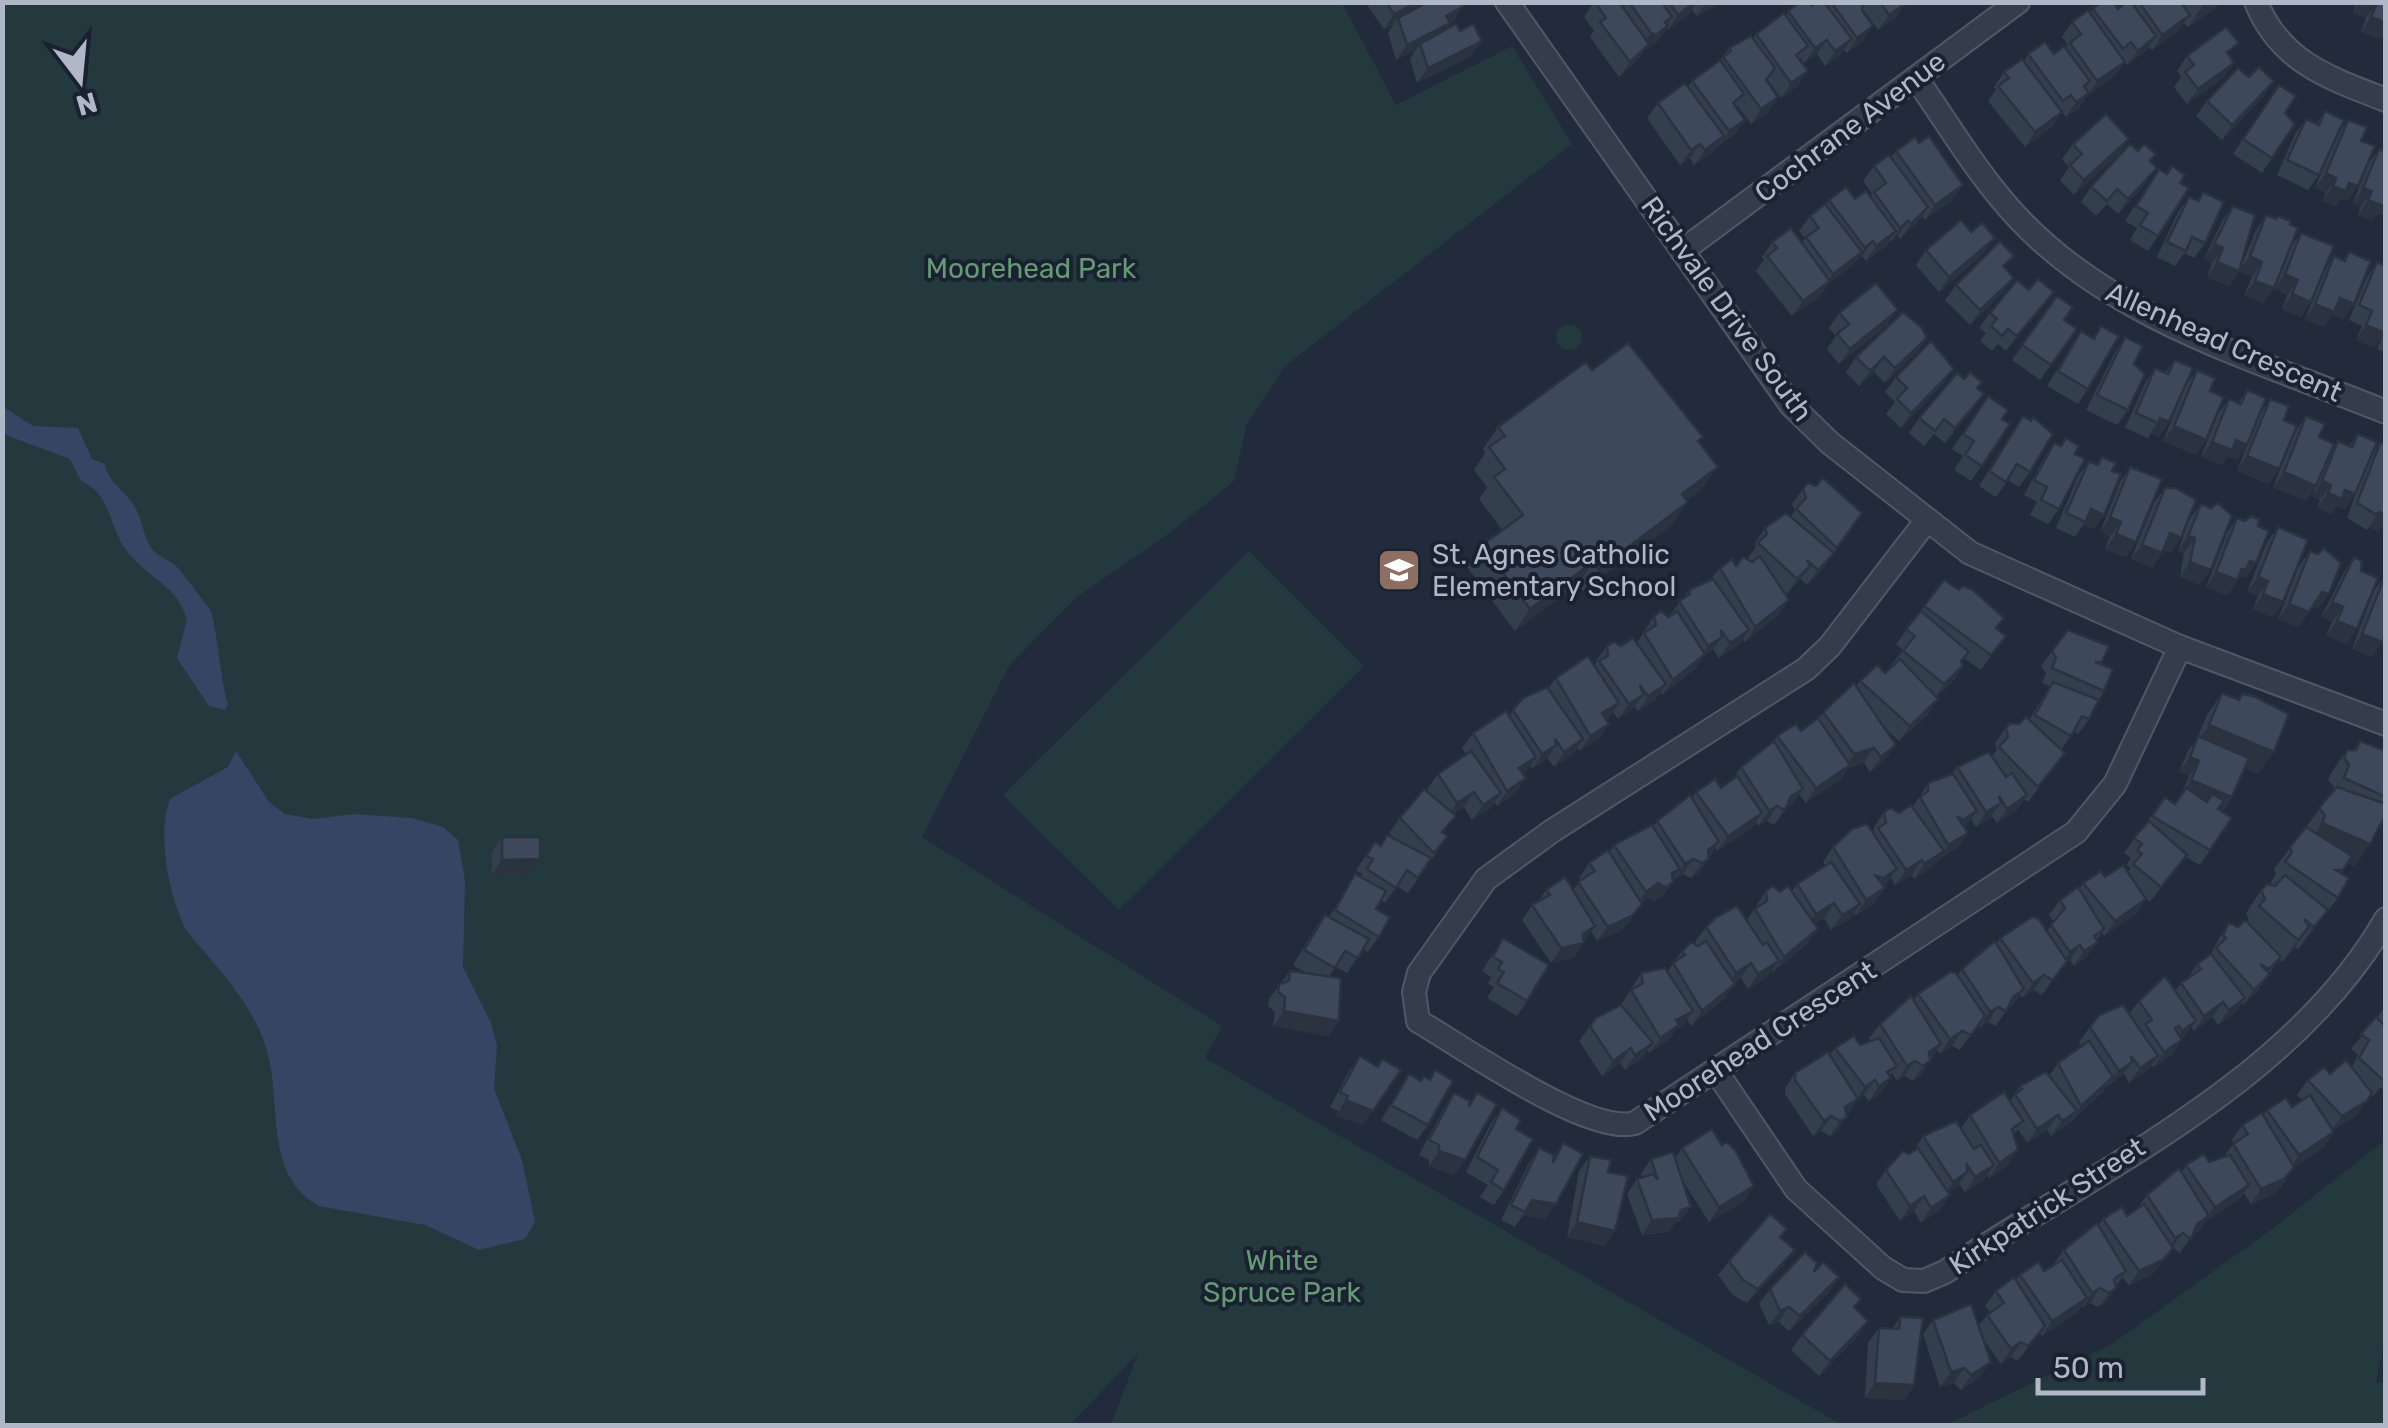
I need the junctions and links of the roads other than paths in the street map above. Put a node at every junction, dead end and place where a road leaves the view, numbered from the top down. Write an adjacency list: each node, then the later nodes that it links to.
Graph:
1 (2018, 2): 4 (street, Cochrane Avenue)
2 (2256, 2): 5 (street)
3 (1512, 5): 6 (street, Richvale Drive South)
4 (1916, 78): 6 (street, Cochrane Avenue); 7 (street, Allenhead Crescent)
5 (2386, 100)
6 (1682, 251): 8 (street, Richvale Drive South)
7 (2386, 412)
8 (1926, 520): 9 (street, Richvale Drive South); 12 (street, Moorehead Crescent)
9 (2180, 647): 10 (street, Richvale Drive South); 12 (street, Moorehead Crescent)
10 (2386, 724)
11 (2386, 919): 12 (street, Kirkpatrick Street)
12 (1716, 1070)

